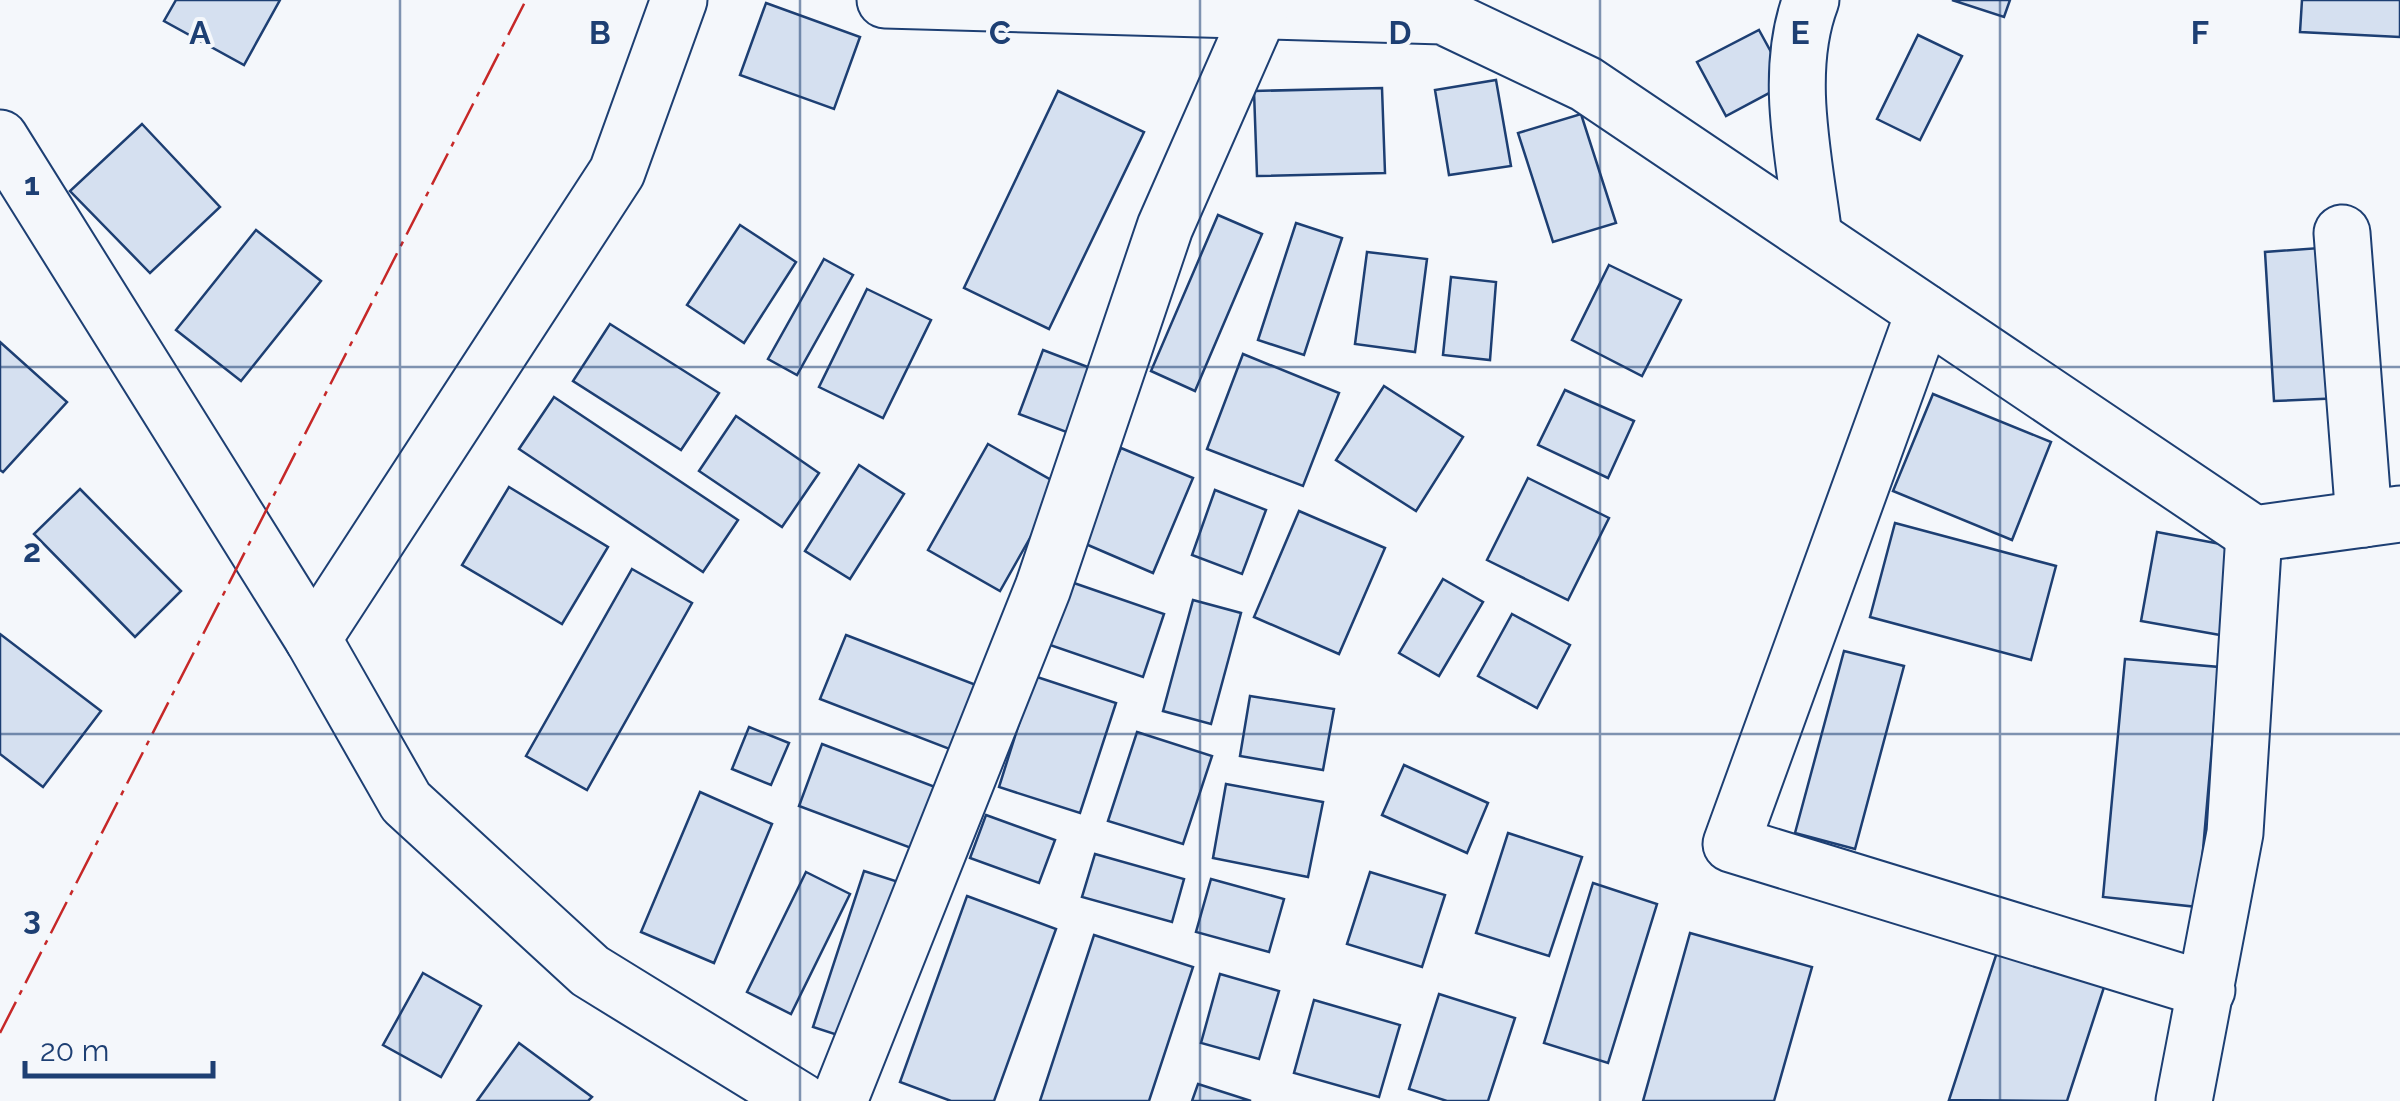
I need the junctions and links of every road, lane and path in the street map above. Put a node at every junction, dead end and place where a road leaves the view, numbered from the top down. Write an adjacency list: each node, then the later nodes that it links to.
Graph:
1 (679, 0): 12 (street)
2 (886, 0): 5 (street)
3 (1811, 0): 8 (street)
4 (1442, 8): 5 (street); 8 (street)
5 (1260, 11): 15 (street)
6 (0, 138): 12 (street)
7 (2342, 234): 10 (street)
8 (1814, 237): 9 (street)
9 (1924, 312): 11 (street); 13 (street)
10 (2382, 517): 11 (street)
11 (2254, 534): 13 (street)
12 (312, 639): 14 (street)
13 (2207, 990): 16 (street)
14 (800, 1101)
15 (839, 1101)
16 (2184, 1101)

